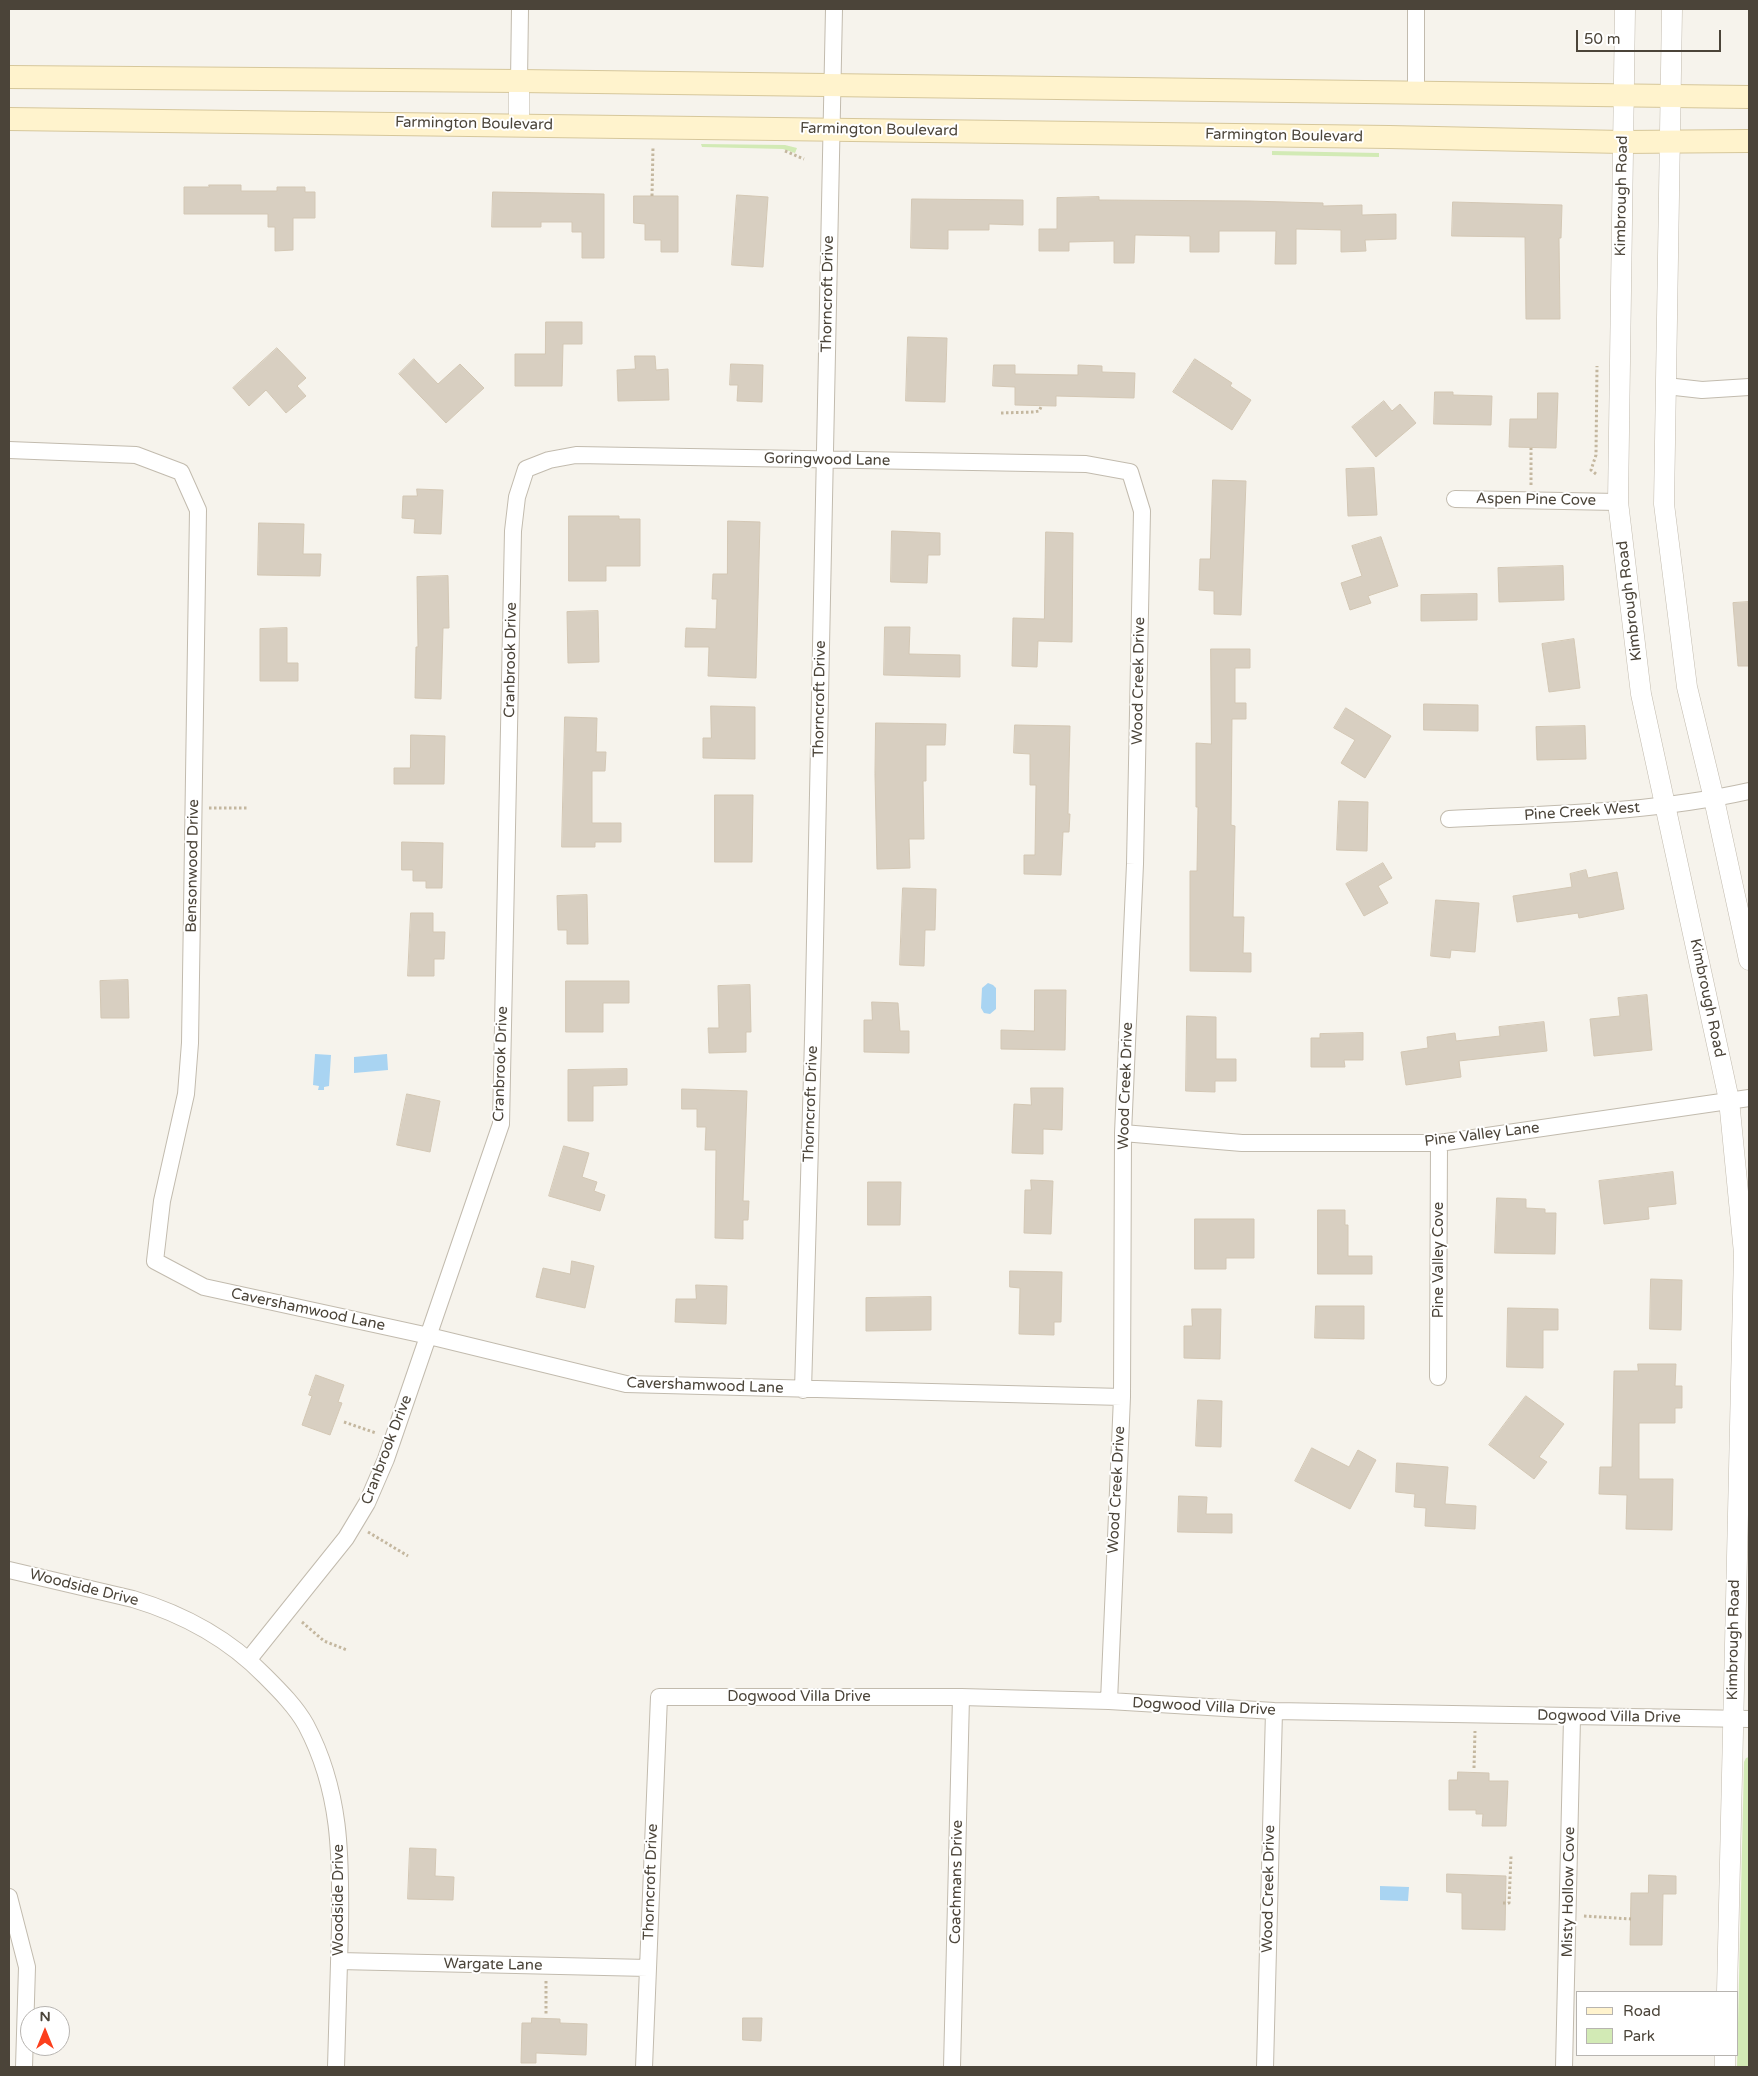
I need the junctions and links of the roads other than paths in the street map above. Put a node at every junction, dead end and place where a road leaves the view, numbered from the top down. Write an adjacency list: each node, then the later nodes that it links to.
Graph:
1 (520, 9): 7 (street)
2 (834, 9): 8 (street, Thorncroft Drive)
3 (1416, 9): 9 (street)
4 (1625, 9): 10 (street, Kimbrough Road)
5 (1672, 9): 11 (street)
6 (9, 76): 7 (main road)
7 (520, 81): 8 (main road); 14 (street)
8 (832, 85): 9 (main road); 15 (street, Thorncroft Drive)
9 (1416, 93): 10 (main road)
10 (1623, 96): 11 (main road); 18 (street, Kimbrough Road)
11 (1669, 96): 12 (main road); 16 (street)
12 (1749, 97)
13 (9, 119): 14 (main road, Farmington Boulevard)
14 (519, 125): 15 (main road, Farmington Boulevard)
15 (831, 129): 18 (main road, Farmington Boulevard); 22 (street, Thorncroft Drive)
16 (1669, 141): 17 (main road, Farmington Boulevard); 18 (main road, Farmington Boulevard); 19 (street)
17 (1749, 141)
18 (1622, 142): 26 (street, Kimbrough Road)
19 (1666, 386): 20 (street); 28 (street)
20 (1749, 387)
21 (9, 450): 36 (street, Bensonwood Drive)
22 (824, 460): 23 (street, Goringwood Lane); 24 (street, Goringwood Lane); 39 (street, Thorncroft Drive)
23 (526, 469): 37 (street, Cranbrook Drive)
24 (1130, 472): 34 (street, Wood Creek Drive)
25 (1455, 499): 26 (street, Aspen Pine Cove)
26 (1618, 502): 29 (street, Kimbrough Road)
27 (1749, 791): 28 (street, Pine Creek West)
28 (1714, 799): 29 (street, Pine Creek West); 31 (street)
29 (1665, 806): 30 (street, Pine Creek West); 33 (street, Kimbrough Road)
30 (1449, 819)
31 (1749, 960)
32 (1749, 1098): 33 (street, Pine Valley Lane)
33 (1729, 1100): 35 (street, Pine Valley Lane); 48 (street, Kimbrough Road)
34 (1123, 1133): 35 (street, Pine Valley Lane); 40 (street, Wood Creek Drive)
35 (1439, 1143): 38 (street, Pine Valley Cove)
36 (155, 1261): 37 (street, Cavershamwood Lane)
37 (429, 1336): 39 (street, Cavershamwood Lane); 42 (street, Cranbrook Drive)
38 (1438, 1377)
39 (803, 1390): 40 (street, Cavershamwood Lane)
40 (1122, 1397): 45 (street, Wood Creek Drive)
41 (9, 1570): 42 (street, Woodside Drive)
42 (249, 1659): 50 (street, Woodside Drive)
43 (659, 1697): 44 (street, Dogwood Villa Drive); 51 (street, Thorncroft Drive)
44 (961, 1697): 45 (street, Dogwood Villa Drive); 56 (street, Coachmans Drive)
45 (1109, 1701): 46 (street, Dogwood Villa Drive)
46 (1274, 1711): 47 (street, Dogwood Villa Drive); 57 (street, Wood Creek Drive)
47 (1572, 1718): 48 (street, Dogwood Villa Drive); 58 (street, Misty Hollow Cove)
48 (1741, 1719): 52 (street, Kimbrough Road)
49 (9, 1897): 53 (street)
50 (339, 1961): 51 (street, Wargate Lane); 54 (street, Woodside Drive)
51 (648, 1968): 55 (street, Thorncroft Drive)
52 (1727, 1991)
53 (24, 2067)
54 (336, 2067)
55 (644, 2067)
56 (952, 2067)
57 (1265, 2067)
58 (1564, 2067)

